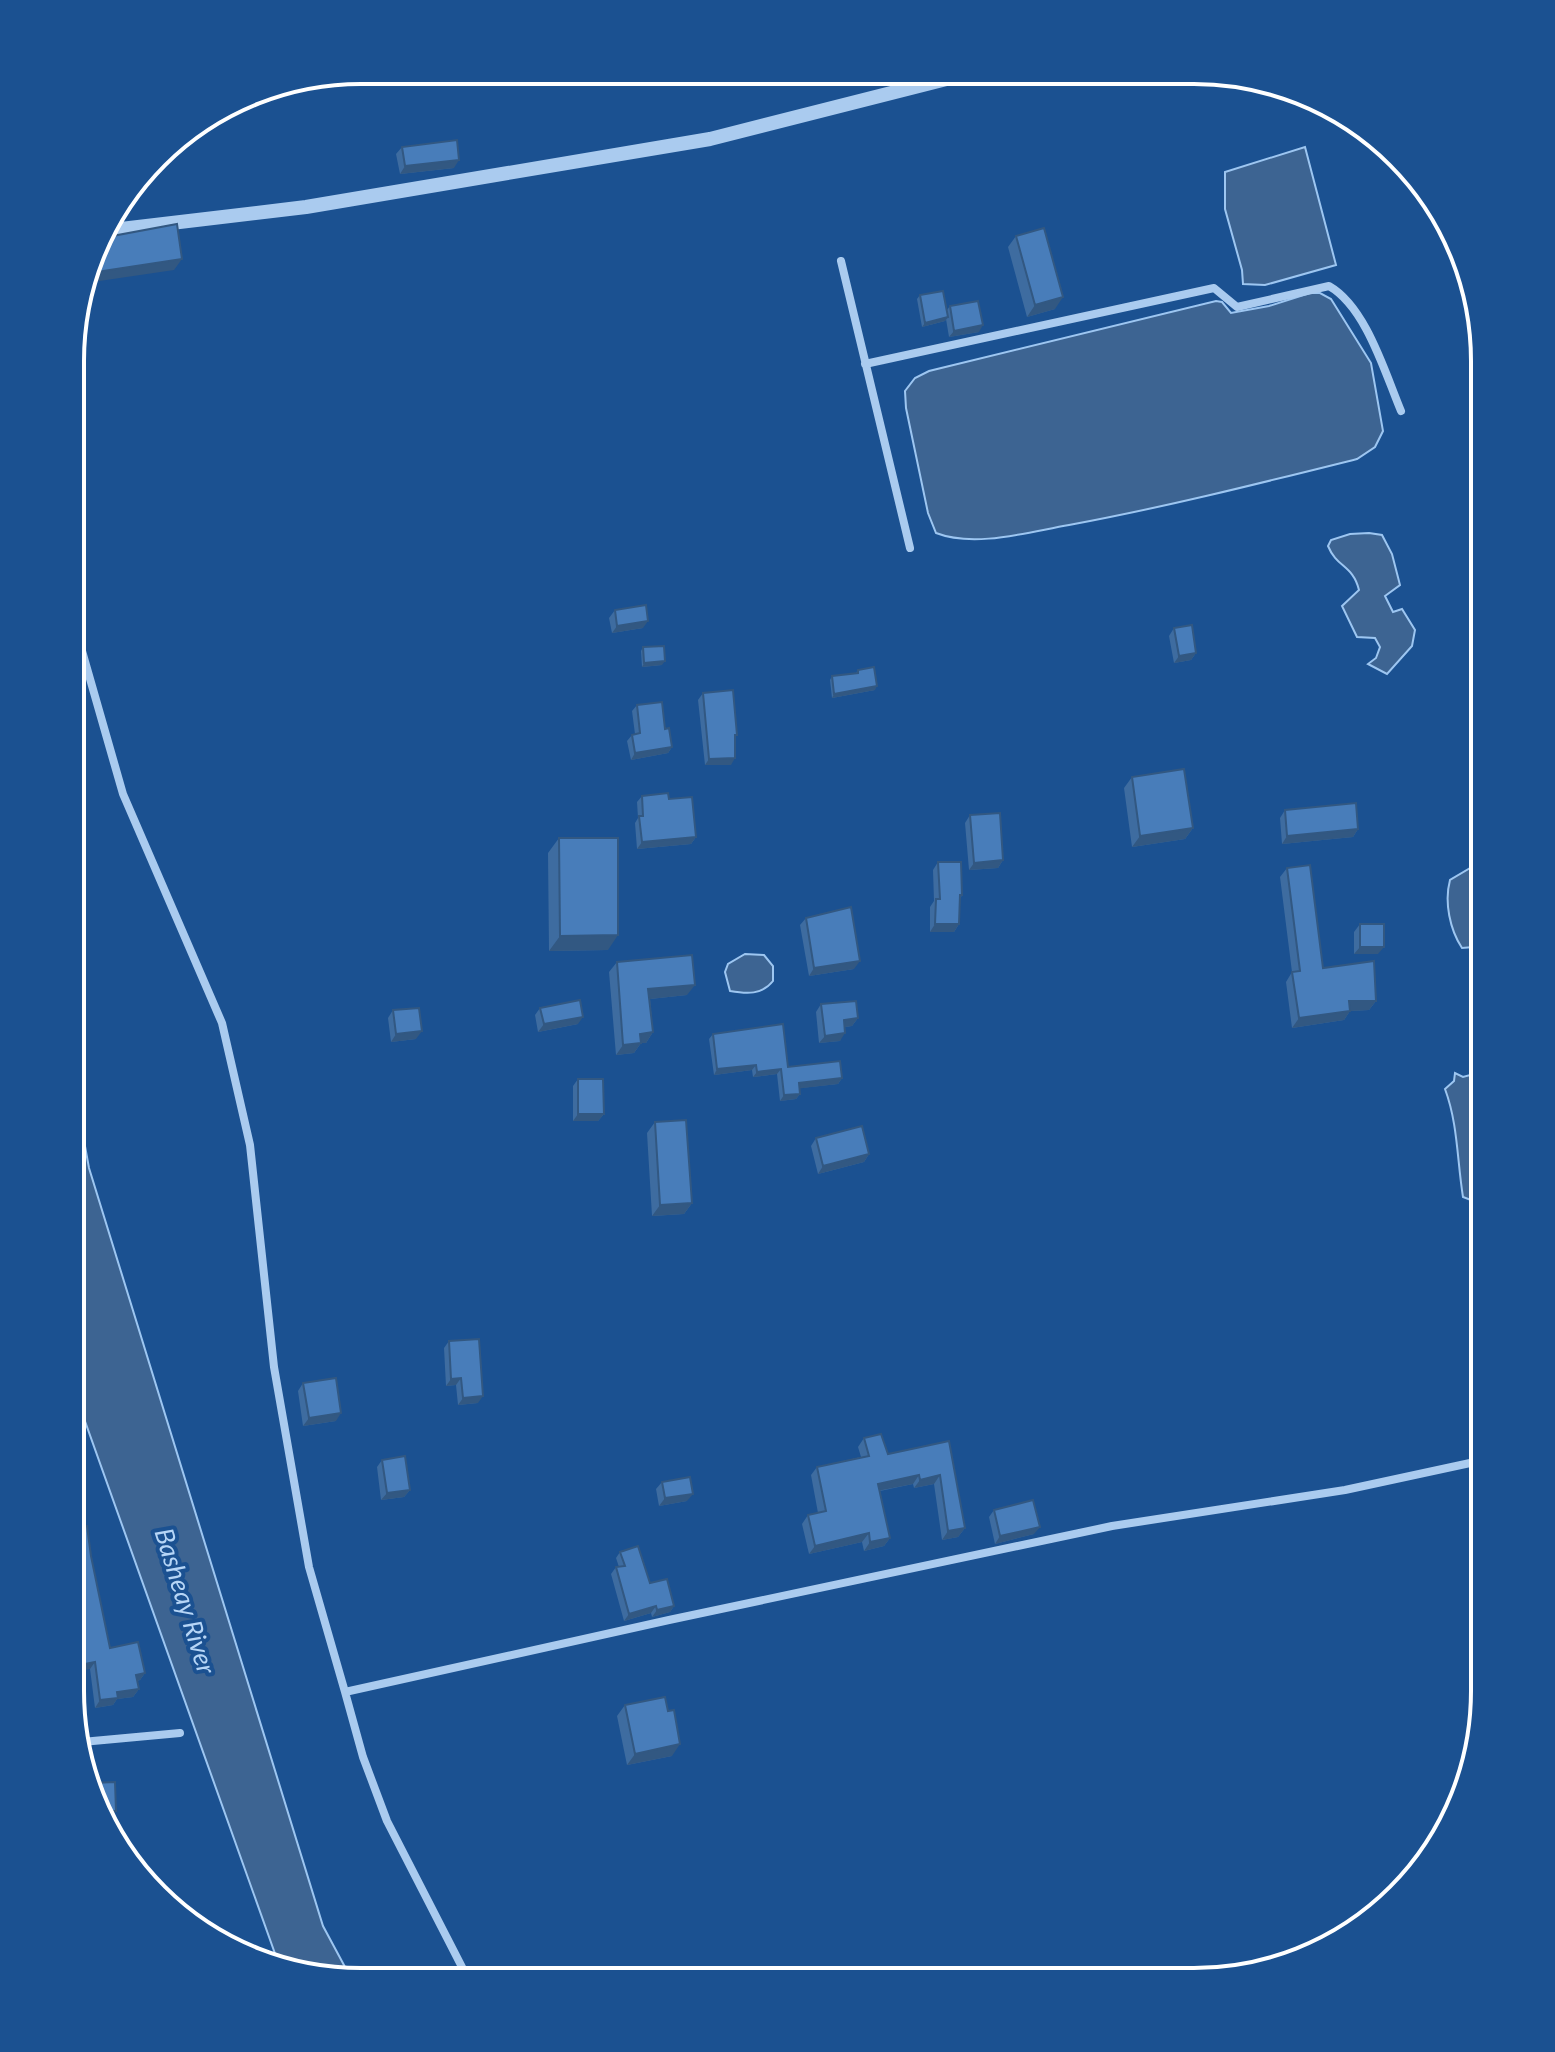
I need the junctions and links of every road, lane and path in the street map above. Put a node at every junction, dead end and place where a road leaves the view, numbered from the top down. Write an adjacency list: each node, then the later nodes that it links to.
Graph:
1 (927, 84): 2 (street)
2 (118, 229)
3 (841, 261): 4 (street)
4 (865, 364): 5 (street); 6 (street)
5 (1401, 411)
6 (910, 548)
7 (84, 658): 9 (street)
8 (1470, 1463): 9 (street)
9 (345, 1692): 12 (street)
10 (180, 1733): 11 (street)
11 (88, 1741)
12 (462, 1968)

